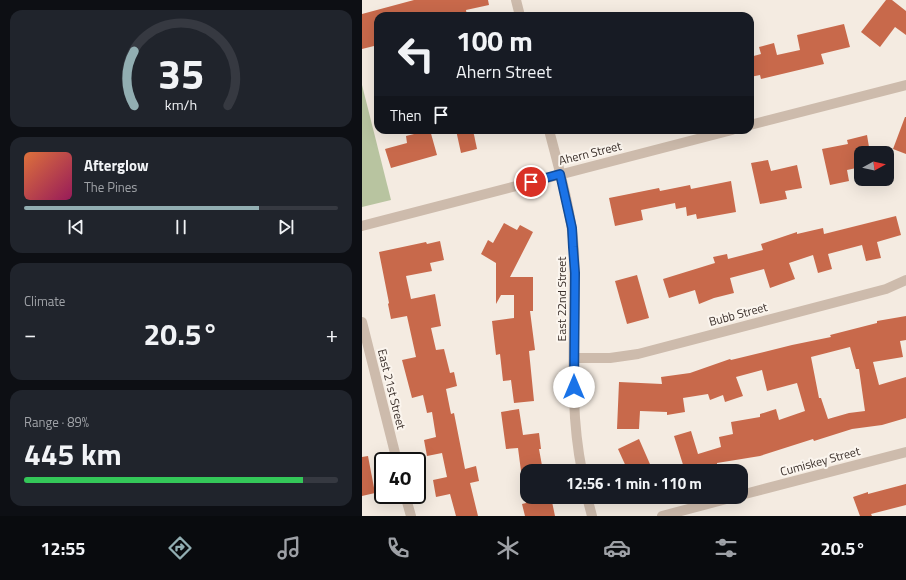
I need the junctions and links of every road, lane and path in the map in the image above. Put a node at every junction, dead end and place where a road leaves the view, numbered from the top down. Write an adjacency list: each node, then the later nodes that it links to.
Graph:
1 (516, 0): 2 (street)
2 (519, 12)
3 (906, 85): 4 (street)
4 (754, 124)
5 (550, 134): 7 (street, East 22nd Street)
6 (716, 134): 7 (street, Ahern Street)
7 (560, 174): 8 (street, Ahern Street); 11 (street, East 22nd Street)
8 (362, 226)
9 (906, 280): 11 (street, Bubb Street)
10 (362, 322): 12 (street, East 21st Street)
11 (574, 358): 14 (street, East 22nd Street)
12 (395, 452)
13 (906, 452): 15 (street, Cumiskey Street)
14 (581, 464)
15 (748, 493)
16 (407, 504): 19 (street)
17 (589, 504): 20 (street)
18 (707, 504): 21 (street)
19 (410, 516)
20 (592, 516)
21 (662, 516)

